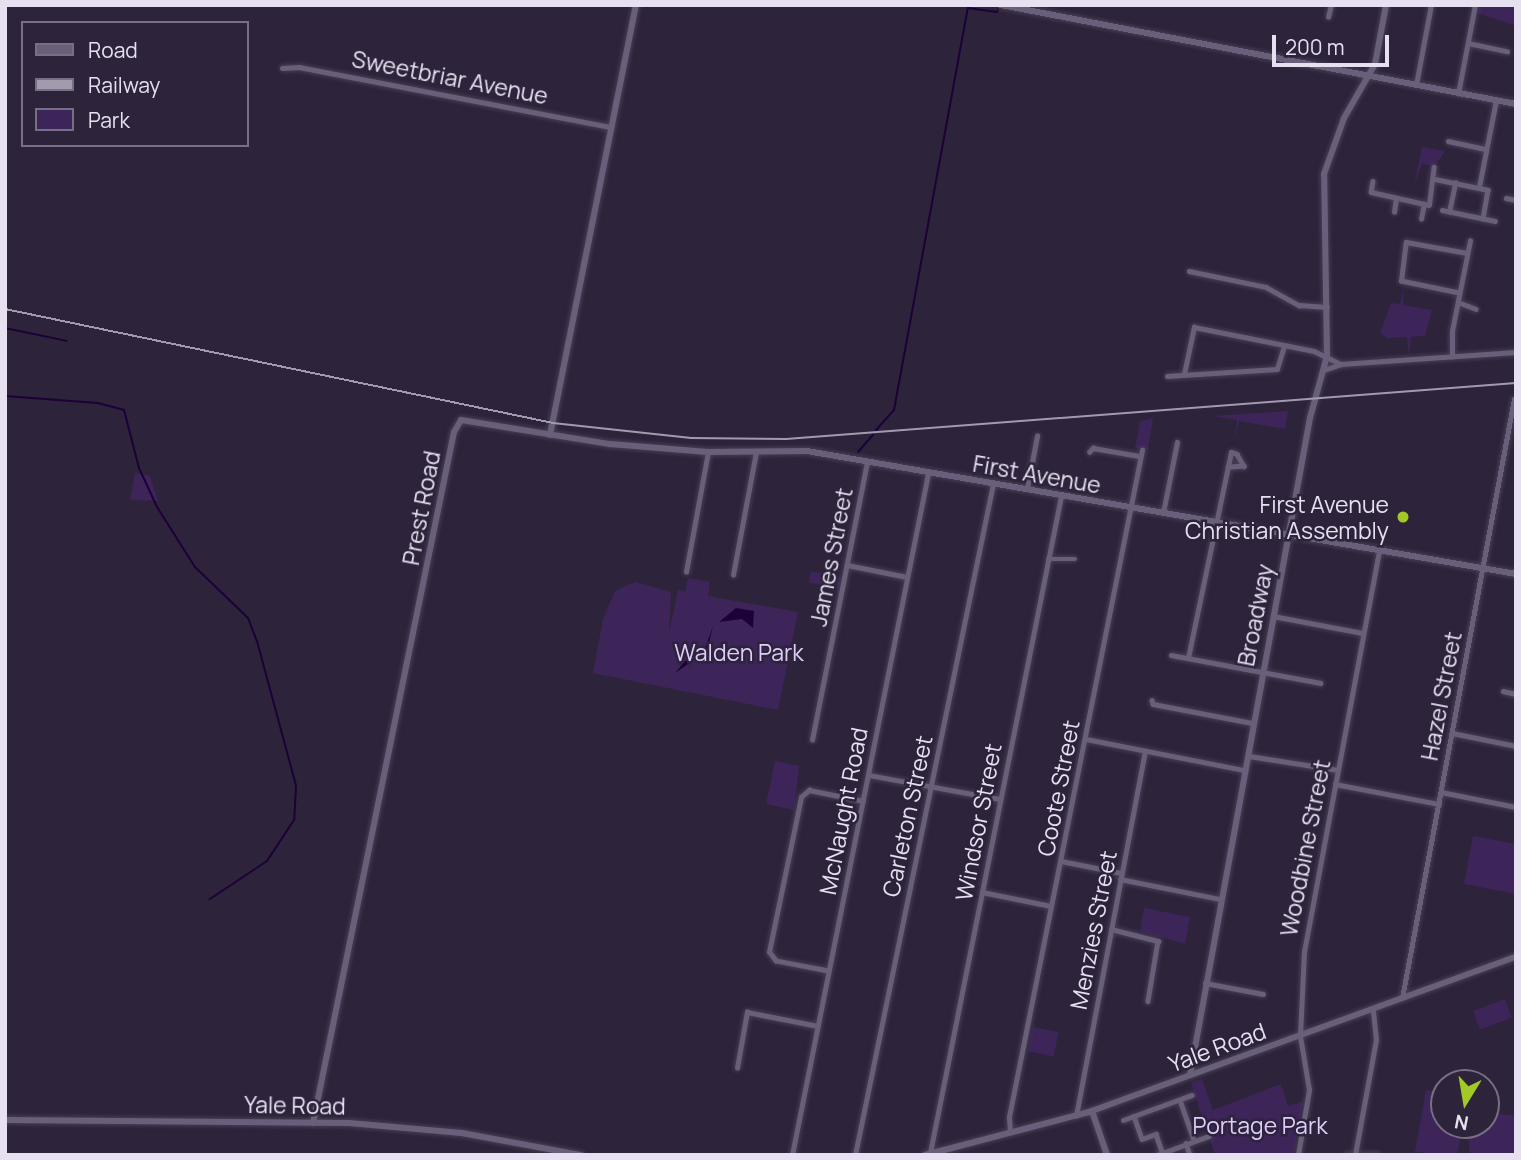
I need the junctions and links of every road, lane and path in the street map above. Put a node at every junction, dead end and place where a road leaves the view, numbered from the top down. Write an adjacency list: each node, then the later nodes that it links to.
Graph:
1 (636, 5): 18 (street)
2 (1001, 5): 11 (street)
3 (1331, 5): 7 (street)
4 (1386, 5): 12 (street, Broadway)
5 (1431, 5): 13 (street)
6 (1475, 5): 8 (street)
7 (1328, 17)
8 (1468, 43): 9 (street); 15 (street)
9 (1507, 51)
10 (282, 68): 18 (street, Sweetbriar Avenue)
11 (1354, 75): 12 (street); 14 (street)
12 (1368, 77): 13 (street); 14 (street, Broadway)
13 (1416, 86): 15 (street)
14 (1361, 89): 41 (street, Broadway)
15 (1458, 95): 16 (street)
16 (1496, 100): 17 (street); 20 (street)
17 (1516, 104)
18 (611, 127): 54 (street)
19 (1448, 141): 20 (street)
20 (1486, 149): 25 (street)
21 (1434, 167): 22 (street)
22 (1435, 179): 24 (street); 29 (street)
23 (1373, 181): 26 (street)
24 (1455, 183): 25 (street); 32 (street)
25 (1479, 187): 34 (street)
26 (1396, 198): 29 (street); 31 (street)
27 (1506, 198): 28 (street)
28 (1516, 200)
29 (1423, 204): 33 (street)
30 (1442, 210): 32 (street)
31 (1394, 212)
32 (1450, 212): 34 (street)
33 (1421, 219)
34 (1483, 219): 35 (street)
35 (1495, 221)
36 (1470, 241): 37 (street)
37 (1467, 253): 39 (street); 39 (street)
38 (1189, 271): 41 (street)
39 (1460, 293): 40 (street)
40 (1458, 302): 42 (street); 48 (street)
41 (1328, 307): 43 (street, Broadway)
42 (1476, 309)
43 (1328, 342): 45 (street); 47 (street, Broadway)
44 (1284, 346): 45 (street); 51 (street); 51 (street)
45 (1314, 351): 47 (street)
46 (1516, 352): 48 (street)
47 (1327, 356): 49 (street); 50 (street, Broadway)
48 (1452, 357): 49 (street)
49 (1341, 365): 50 (street)
50 (1324, 370): 69 (street, Broadway)
51 (1184, 374): 52 (street)
52 (1167, 376)
53 (1514, 399): 74 (street, Hazel Street)
54 (551, 435): 57 (street, First Avenue); 131 (street, Prest Road)
55 (1037, 436): 64 (street)
56 (1177, 442): 67 (street)
57 (708, 452): 58 (street, First Avenue); 75 (street)
58 (757, 452): 60 (street, First Avenue); 77 (street)
59 (1089, 452): 66 (street, Coote Street)
60 (867, 463): 62 (street, First Avenue); 73 (street, James Street)
61 (1228, 467): 68 (street)
62 (928, 474): 63 (street, First Avenue); 78 (street, McNaught Road)
63 (993, 484): 64 (street, First Avenue); 99 (street, Carleton Street)
64 (1027, 490): 65 (street, First Avenue)
65 (1061, 496): 66 (street, First Avenue); 71 (street, Windsor Street)
66 (1130, 508): 67 (street, First Avenue); 90 (street, Coote Street)
67 (1163, 514): 68 (street, First Avenue)
68 (1216, 523): 69 (street, First Avenue); 82 (street)
69 (1288, 536): 70 (street, First Avenue); 79 (street, Broadway)
70 (1379, 550): 74 (street, First Avenue); 80 (street, Woodbine Street)
71 (1048, 559): 72 (street); 101 (street, Windsor Street)
72 (1075, 559)
73 (847, 565): 78 (street); 91 (street, James Street)
74 (1483, 569): 76 (street, First Avenue); 89 (street, Hazel Street)
75 (686, 572)
76 (1516, 574)
77 (733, 575)
78 (907, 577): 97 (street, McNaught Road)
79 (1272, 616): 80 (street); 83 (street, Broadway)
80 (1363, 634): 96 (street, Woodbine Street)
81 (1171, 654): 82 (street)
82 (1188, 658): 83 (street)
83 (1262, 672): 84 (street); 88 (street, Broadway)
84 (1320, 683)
85 (1503, 691): 86 (street)
86 (1516, 694)
87 (1152, 700): 88 (street)
88 (1253, 723): 94 (street, Broadway)
89 (1452, 733): 92 (street); 100 (street, Hazel Street)
90 (1086, 739): 93 (street); 105 (street, Coote Street)
91 (812, 740)
92 (1516, 746)
93 (1145, 751): 95 (street); 106 (street, Menzies Street)
94 (1247, 756): 95 (street, Broadway); 96 (street)
95 (1244, 770): 108 (street, Broadway)
96 (1338, 771): 98 (street, Woodbine Street)
97 (869, 775): 99 (street); 102 (street, McNaught Road)
98 (1335, 784): 103 (street); 119 (street, Woodbine Street)
99 (931, 787): 101 (street); 141 (street, Carleton Street)
100 (1441, 792): 103 (street, Hazel Street); 104 (street)
101 (1000, 799): 107 (street, Windsor Street)
102 (863, 801): 112 (street, McNaught Road); 112 (street)
103 (1439, 804): 115 (street, Hazel Street)
104 (1516, 807)
105 (1061, 861): 106 (street); 109 (street, Coote Street)
106 (1121, 876): 108 (street); 110 (street, Menzies Street)
107 (982, 892): 109 (street); 138 (street, Windsor Street)
108 (1220, 899): 113 (street, Broadway)
109 (1051, 906): 132 (street, Coote Street)
110 (1111, 929): 116 (street); 127 (street, Menzies Street)
111 (1516, 957): 115 (street, Yale Road)
112 (828, 971): 118 (street, McNaught Road)
113 (1204, 983): 114 (street); 120 (street, Broadway)
114 (1264, 994)
115 (1402, 999): 117 (street, Yale Road)
116 (1148, 1001)
117 (1373, 1010): 119 (street, Yale Road); 137 (street)
118 (818, 1026): 121 (street); 140 (street, McNaught Road)
119 (1300, 1036): 122 (street, Yale Road); 144 (street, Woodbine Street)
120 (1190, 1063): 122 (street); 123 (street, Broadway)
121 (737, 1068)
122 (1199, 1071): 123 (street, Yale Road)
123 (1190, 1075): 126 (street, Yale Road)
124 (1192, 1095): 125 (street)
125 (1180, 1100): 128 (street); 134 (street)
126 (1092, 1111): 127 (street, Yale Road); 142 (street)
127 (1076, 1116): 132 (street, Yale Road)
128 (1134, 1116): 130 (street); 136 (street)
129 (5, 1120): 131 (street, Yale Road)
130 (1123, 1120)
131 (313, 1123): 139 (street, Yale Road)
132 (1010, 1132): 138 (street, Yale Road)
133 (1209, 1136): 134 (street)
134 (1194, 1140): 135 (street)
135 (1186, 1143): 136 (street); 143 (street)
136 (1159, 1153)
137 (1356, 1153): 145 (street); 146 (street)
138 (928, 1154)
139 (581, 1155)
140 (792, 1155)
141 (855, 1155)
142 (1107, 1155)
143 (1190, 1155)
144 (1298, 1155)
145 (1346, 1155)
146 (1379, 1155)

